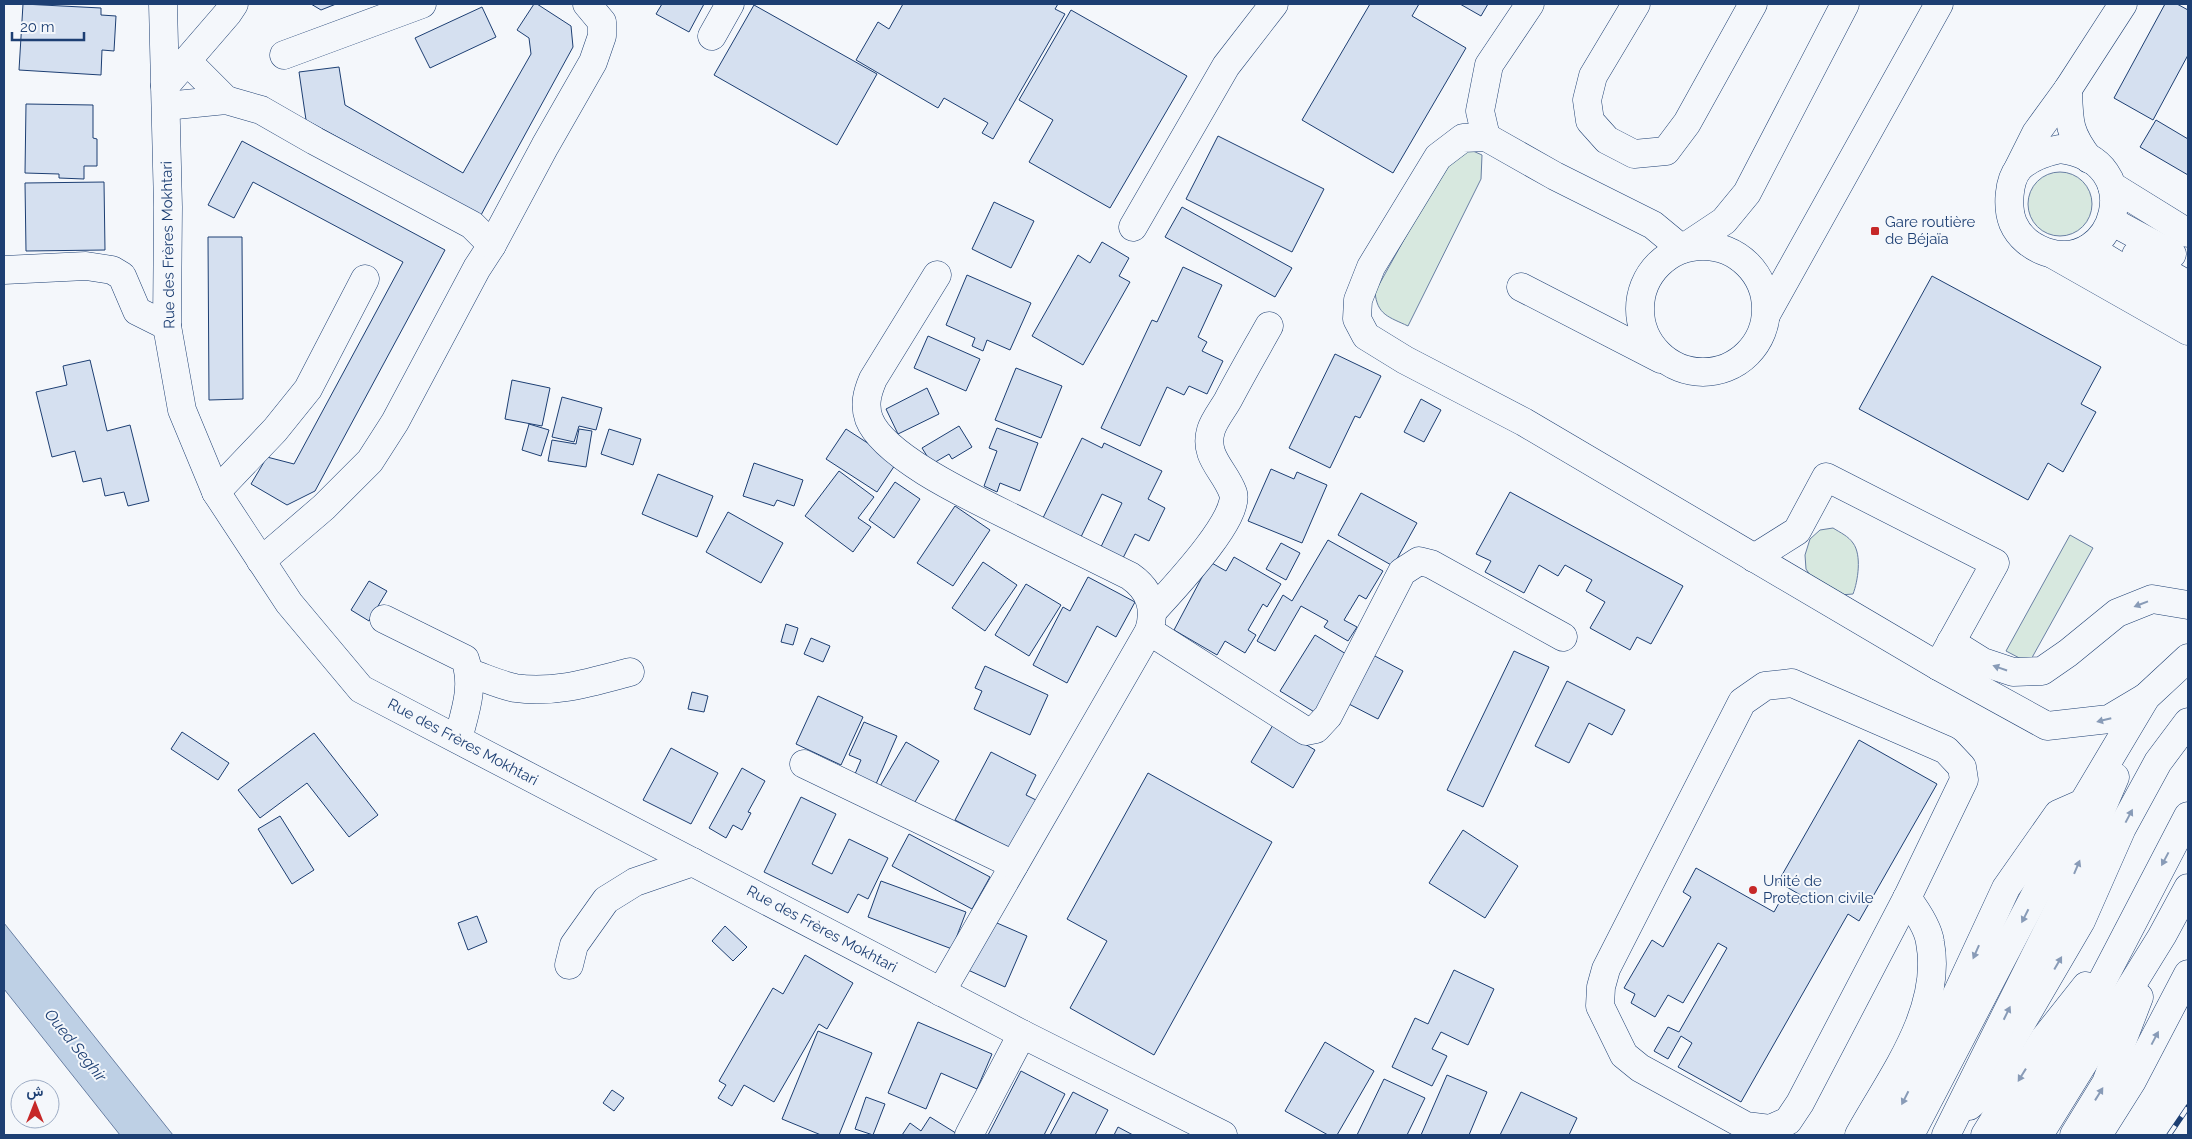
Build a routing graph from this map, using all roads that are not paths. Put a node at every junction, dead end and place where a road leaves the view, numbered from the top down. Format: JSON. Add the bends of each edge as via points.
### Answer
{"nodes":[{"id":1,"x":163,"y":4,"type":"edge"},
{"id":2,"x":234,"y":4,"type":"edge"},
{"id":3,"x":422,"y":4,"type":"edge"},
{"id":4,"x":587,"y":4,"type":"edge"},
{"id":5,"x":730,"y":4,"type":"edge"},
{"id":6,"x":1274,"y":4,"type":"edge"},
{"id":7,"x":1530,"y":4,"type":"edge"},
{"id":8,"x":1636,"y":4,"type":"edge"},
{"id":9,"x":1752,"y":4,"type":"edge"},
{"id":10,"x":1845,"y":4,"type":"edge"},
{"id":11,"x":1939,"y":4,"type":"edge"},
{"id":12,"x":2123,"y":4,"type":"edge"},
{"id":13,"x":712,"y":36,"type":"dead end"},
{"id":14,"x":284,"y":55,"type":"dead end"},
{"id":15,"x":187,"y":61,"type":"junction"},
{"id":16,"x":2068,"y":89,"type":"junction"},
{"id":17,"x":166,"y":96,"type":"junction"},
{"id":18,"x":226,"y":100,"type":"junction"},
{"id":19,"x":1486,"y":137,"type":"junction"},
{"id":20,"x":2089,"y":158,"type":"junction"},
{"id":21,"x":2018,"y":169,"type":"junction"},
{"id":22,"x":2112,"y":186,"type":"junction"},
{"id":23,"x":1133,"y":227,"type":"dead end"},
{"id":24,"x":2188,"y":233,"type":"edge"},
{"id":25,"x":2101,"y":235,"type":"junction"},
{"id":26,"x":492,"y":245,"type":"junction"},
{"id":27,"x":1682,"y":249,"type":"junction"},
{"id":28,"x":2054,"y":255,"type":"junction"},
{"id":29,"x":2188,"y":263,"type":"edge"},
{"id":30,"x":4,"y":267,"type":"edge"},
{"id":31,"x":938,"y":275,"type":"dead end"},
{"id":32,"x":365,"y":280,"type":"dead end"},
{"id":33,"x":2188,"y":285,"type":"edge"},
{"id":34,"x":1521,"y":287,"type":"dead end"},
{"id":35,"x":2188,"y":308,"type":"edge"},
{"id":36,"x":1767,"y":313,"type":"junction"},
{"id":37,"x":167,"y":326,"type":"junction"},
{"id":38,"x":1269,"y":326,"type":"dead end"},
{"id":39,"x":2188,"y":332,"type":"edge"},
{"id":40,"x":1667,"y":362,"type":"junction"},
{"id":41,"x":216,"y":492,"type":"junction"},
{"id":42,"x":1754,"y":558,"type":"junction"},
{"id":43,"x":261,"y":561,"type":"junction"},
{"id":44,"x":2188,"y":605,"type":"edge"},
{"id":45,"x":384,"y":619,"type":"dead end"},
{"id":46,"x":1151,"y":621,"type":"junction"},
{"id":47,"x":1563,"y":637,"type":"dead end"},
{"id":48,"x":1951,"y":642,"type":"junction"},
{"id":49,"x":2188,"y":658,"type":"edge"},
{"id":50,"x":1938,"y":666,"type":"junction"},
{"id":51,"x":630,"y":672,"type":"dead end"},
{"id":52,"x":470,"y":673,"type":"junction"},
{"id":53,"x":2182,"y":683,"type":"edge"},
{"id":54,"x":2146,"y":697,"type":"junction"},
{"id":55,"x":2188,"y":722,"type":"edge"},
{"id":56,"x":458,"y":739,"type":"junction"},
{"id":57,"x":804,"y":764,"type":"dead end"},
{"id":58,"x":2083,"y":803,"type":"junction"},
{"id":59,"x":2188,"y":816,"type":"edge"},
{"id":60,"x":693,"y":862,"type":"junction"},
{"id":61,"x":1014,"y":865,"type":"junction"},
{"id":62,"x":2188,"y":888,"type":"edge"},
{"id":63,"x":1902,"y":909,"type":"junction"},
{"id":64,"x":2162,"y":936,"type":"junction"},
{"id":65,"x":2124,"y":937,"type":"junction"},
{"id":66,"x":570,"y":965,"type":"dead end"},
{"id":67,"x":2188,"y":974,"type":"edge"},
{"id":68,"x":941,"y":992,"type":"junction"},
{"id":69,"x":1022,"y":1034,"type":"junction"},
{"id":70,"x":2082,"y":1045,"type":"junction"},
{"id":71,"x":1950,"y":1127,"type":"edge"},
{"id":72,"x":969,"y":1135,"type":"edge"},
{"id":73,"x":1223,"y":1135,"type":"edge"},
{"id":74,"x":1844,"y":1135,"type":"edge"},
{"id":75,"x":1859,"y":1135,"type":"edge"},
{"id":76,"x":1886,"y":1135,"type":"edge"},
{"id":77,"x":1910,"y":1135,"type":"edge"},
{"id":78,"x":1985,"y":1135,"type":"edge"},
{"id":79,"x":2014,"y":1135,"type":"edge"},
{"id":80,"x":2039,"y":1135,"type":"edge"},
{"id":81,"x":2074,"y":1135,"type":"edge"},
{"id":82,"x":2098,"y":1135,"type":"edge"}],
"edges":[{"from":1,"to":17,"type":"main road","name":"Rue des Frères Mokhtari"},
{"from":2,"to":15,"type":"main road"},
{"from":3,"to":14,"type":"main road"},
{"from":4,"to":26,"type":"main road","via":[[602,22],[602,36],[593,62]]},
{"from":5,"to":13,"type":"main road"},
{"from":6,"to":23,"type":"main road","via":[[1226,66]]},
{"from":7,"to":19,"type":"main road","via":[[1489,65],[1480,111]]},
{"from":8,"to":9,"type":"main road","via":[[1593,76],[1588,100],[1590,121],[1608,140],[1634,154],[1666,150],[1687,123]]},
{"from":10,"to":27,"type":"main road","via":[[1747,193],[1724,221]]},
{"from":11,"to":36,"type":"main road"},
{"from":12,"to":16,"type":"main road"},
{"from":15,"to":17,"type":"main road"},
{"from":15,"to":18,"type":"main road"},
{"from":16,"to":20,"type":"main road","via":[[2069,122]]},
{"from":16,"to":21,"type":"main road","via":[[2036,133]]},
{"from":17,"to":18,"type":"main road"},
{"from":17,"to":37,"type":"main road","name":"Rue des Frères Mokhtari"},
{"from":18,"to":26,"type":"main road","via":[[261,110],[459,217]]},
{"from":19,"to":27,"type":"main road","via":[[1653,225]]},
{"from":19,"to":42,"type":"main road","via":[[1463,138],[1438,156],[1416,192],[1371,267],[1358,300],[1357,320],[1366,336],[1524,422]]},
{"from":20,"to":21,"type":"main road","via":[[2076,151],[2060,149],[2044,152]]},
{"from":20,"to":22,"type":"main road","via":[[2104,170]]},
{"from":21,"to":28,"type":"main road","via":[[2009,206],[2014,223],[2023,238],[2037,249]]},
{"from":22,"to":24,"type":"main road"},
{"from":22,"to":25,"type":"main road","via":[[2115,204]]},
{"from":25,"to":28,"type":"main road","via":[[2072,254]]},
{"from":25,"to":29,"type":"main road"},
{"from":25,"to":33,"type":"main road"},
{"from":25,"to":35,"type":"main road"},
{"from":26,"to":43,"type":"main road","via":[[395,422],[370,461],[324,507]]},
{"from":27,"to":36,"type":"main road","via":[[1702,246],[1723,249],[1742,259],[1756,274],[1765,292]]},
{"from":27,"to":40,"type":"main road","via":[[1658,266],[1642,291],[1640,311],[1643,330],[1653,348]]},
{"from":28,"to":39,"type":"main road"},
{"from":30,"to":37,"type":"main road","via":[[86,266],[112,270],[122,276],[137,311]]},
{"from":31,"to":46,"type":"main road","via":[[873,379],[867,393],[870,421],[898,452],[943,483],[1130,576],[1146,590]]},
{"from":32,"to":41,"type":"main road","via":[[308,389],[275,430]]},
{"from":34,"to":40,"type":"main road"},
{"from":36,"to":40,"type":"main road","via":[[1763,332],[1754,348],[1740,362],[1704,373],[1684,370]]},
{"from":37,"to":41,"type":"main road","name":"Rue des Frères Mokhtari","via":[[182,410]]},
{"from":38,"to":46,"type":"main road","via":[[1211,430],[1209,450],[1234,495],[1231,508],[1203,556]]},
{"from":41,"to":43,"type":"main road","name":"Rue des Frères Mokhtari"},
{"from":42,"to":48,"type":"main road","via":[[1797,531],[1826,477],[1995,563]]},
{"from":42,"to":50,"type":"main road"},
{"from":43,"to":56,"type":"main road","name":"Rue des Frères Mokhtari","via":[[289,603],[361,689]]},
{"from":44,"to":48,"type":"main road","one_way":true,"via":[[2152,599],[2117,613],[2042,671],[2012,672],[1983,662]]},
{"from":45,"to":52,"type":"main road","via":[[465,659]]},
{"from":46,"to":47,"type":"main road","via":[[1306,731],[1316,730],[1328,716],[1402,572],[1419,561],[1432,564]]},
{"from":46,"to":61,"type":"main road"},
{"from":48,"to":50,"type":"main road"},
{"from":49,"to":54,"type":"main road"},
{"from":54,"to":50,"type":"main road","one_way":true,"via":[[2109,720],[2047,726]]},
{"from":51,"to":52,"type":"main road","via":[[548,690],[514,688]]},
{"from":52,"to":56,"type":"main road","via":[[469,696]]},
{"from":71,"to":53,"type":"main road","one_way":true,"via":[[2060,906],[2118,770],[2158,706]]},
{"from":54,"to":58,"type":"main road"},
{"from":71,"to":55,"type":"main road","one_way":true,"via":[[1977,1099],[2011,1043],[2081,921],[2122,828],[2158,762]]},
{"from":56,"to":60,"type":"main road","name":"Rue des Frères Mokhtari"},
{"from":57,"to":61,"type":"main road"},
{"from":58,"to":76,"type":"main road","one_way":true,"via":[[2058,814],[2006,888]]},
{"from":58,"to":77,"type":"main road","one_way":true},
{"from":59,"to":65,"type":"main road","one_way":true},
{"from":60,"to":66,"type":"main road","via":[[635,882],[606,900],[574,945]]},
{"from":60,"to":68,"type":"main road","name":"Rue des Frères Mokhtari"},
{"from":61,"to":68,"type":"main road"},
{"from":62,"to":64,"type":"main road"},
{"from":63,"to":63,"type":"main road","via":[[1964,780],[1962,767],[1946,750],[1792,683],[1765,686],[1742,702],[1606,969],[1600,1006],[1624,1055],[1640,1068],[1746,1126],[1770,1129],[1788,1122],[1800,1103]]},
{"from":63,"to":74,"type":"main road","via":[[1918,943],[1921,970],[1917,997],[1895,1050]]},
{"from":63,"to":75,"type":"main road","via":[[1916,909],[1930,940],[1933,970],[1928,1001],[1904,1056]]},
{"from":64,"to":70,"type":"main road"},
{"from":81,"to":64,"type":"main road","one_way":true,"via":[[2106,1083]]},
{"from":65,"to":70,"type":"main road"},
{"from":65,"to":78,"type":"main road","one_way":true,"via":[[2044,1039]]},
{"from":82,"to":67,"type":"main road","one_way":true,"via":[[2132,1081]]},
{"from":68,"to":69,"type":"main road","name":"Rue des Frères Mokhtari"},
{"from":69,"to":72,"type":"main road"},
{"from":69,"to":73,"type":"main road","name":"Rue des Frères Mokhtari"},
{"from":70,"to":79,"type":"main road"},
{"from":70,"to":80,"type":"main road"}]}
